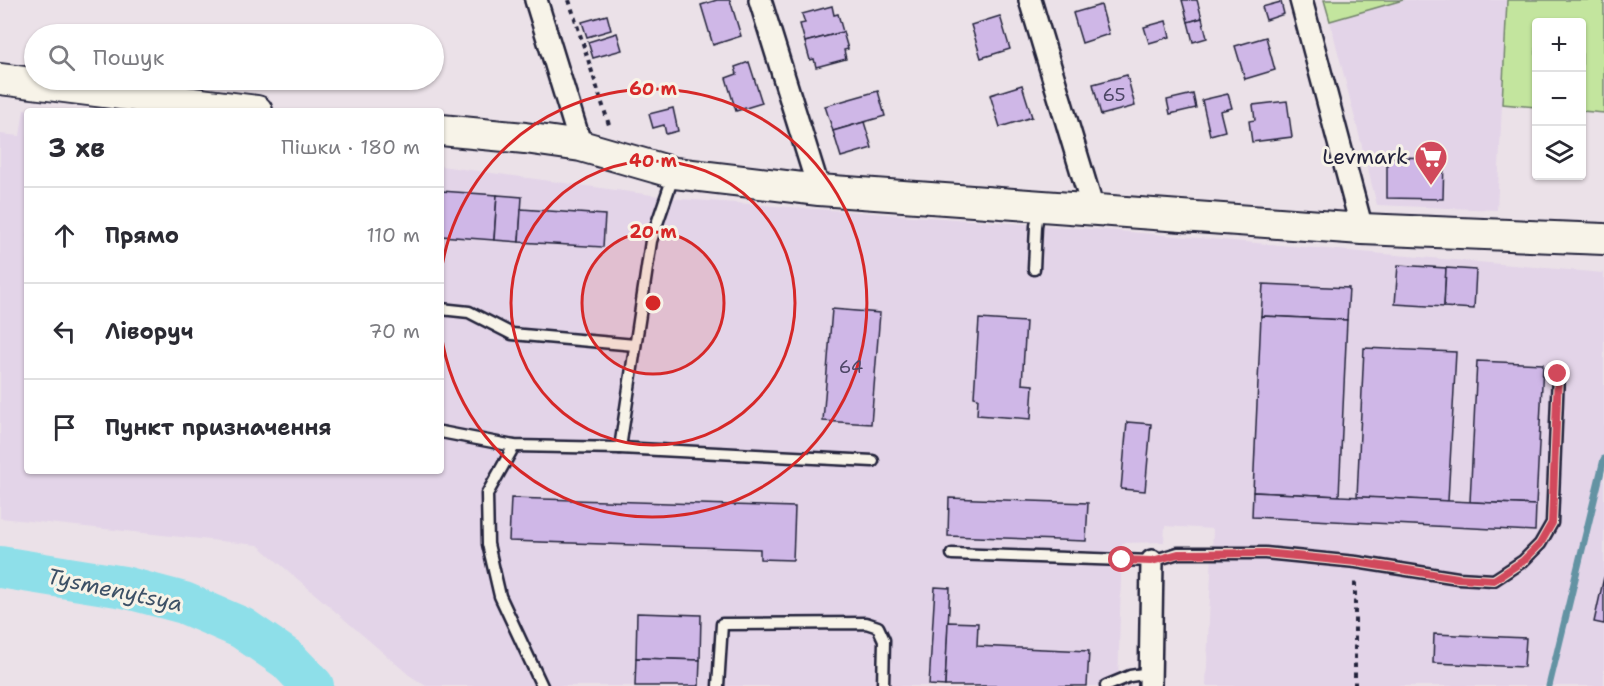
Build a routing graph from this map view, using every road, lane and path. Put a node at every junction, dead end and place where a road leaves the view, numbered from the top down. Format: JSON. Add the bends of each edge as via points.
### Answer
{"nodes":[{"id":1,"x":536,"y":0,"type":"edge"},
{"id":2,"x":569,"y":0,"type":"edge"},
{"id":3,"x":760,"y":0,"type":"edge"},
{"id":4,"x":1030,"y":0,"type":"edge"},
{"id":5,"x":1301,"y":0,"type":"edge"},
{"id":6,"x":0,"y":79,"type":"edge"},
{"id":7,"x":24,"y":82,"type":"edge"},
{"id":8,"x":88,"y":90,"type":"edge"},
{"id":9,"x":233,"y":108,"type":"edge"},
{"id":10,"x":444,"y":130,"type":"edge"},
{"id":11,"x":581,"y":146,"type":"junction"},
{"id":12,"x":619,"y":157,"type":"junction"},
{"id":13,"x":675,"y":173,"type":"junction"},
{"id":14,"x":819,"y":190,"type":"junction"},
{"id":15,"x":1039,"y":205,"type":"junction"},
{"id":16,"x":1093,"y":209,"type":"junction"},
{"id":17,"x":1362,"y":230,"type":"junction"},
{"id":18,"x":1604,"y":239,"type":"edge"},
{"id":19,"x":1034,"y":269,"type":"dead end"},
{"id":20,"x":444,"y":309,"type":"edge"},
{"id":21,"x":635,"y":345,"type":"junction"},
{"id":22,"x":1558,"y":374,"type":"dead end"},
{"id":23,"x":444,"y":433,"type":"edge"},
{"id":24,"x":514,"y":446,"type":"junction"},
{"id":25,"x":620,"y":448,"type":"junction"},
{"id":26,"x":873,"y":461,"type":"dead end"},
{"id":27,"x":952,"y":554,"type":"dead end"},
{"id":28,"x":1152,"y":561,"type":"junction"},
{"id":29,"x":1356,"y":562,"type":"junction"},
{"id":30,"x":1150,"y":680,"type":"edge"},
{"id":31,"x":542,"y":686,"type":"edge"},
{"id":32,"x":718,"y":686,"type":"edge"},
{"id":33,"x":884,"y":686,"type":"edge"},
{"id":34,"x":1106,"y":686,"type":"edge"},
{"id":35,"x":1355,"y":686,"type":"edge"}],
"edges":[{"from":1,"to":11,"type":"street"},
{"from":2,"to":12,"type":"path"},
{"from":3,"to":14,"type":"street"},
{"from":4,"to":16,"type":"street"},
{"from":5,"to":17,"type":"street"},
{"from":6,"to":7,"type":"street"},
{"from":8,"to":9,"type":"street"},
{"from":10,"to":11,"type":"street"},
{"from":11,"to":12,"type":"street"},
{"from":12,"to":13,"type":"street"},
{"from":13,"to":14,"type":"street"},
{"from":13,"to":21,"type":"lane","via":[[651,240]]},
{"from":14,"to":15,"type":"street"},
{"from":15,"to":16,"type":"street"},
{"from":15,"to":19,"type":"lane"},
{"from":16,"to":17,"type":"street"},
{"from":17,"to":18,"type":"street"},
{"from":20,"to":21,"type":"lane","via":[[469,312],[512,334]]},
{"from":21,"to":25,"type":"lane"},
{"from":22,"to":29,"type":"lane","via":[[1552,523],[1540,544],[1523,561],[1494,580]]},
{"from":23,"to":24,"type":"lane"},
{"from":24,"to":25,"type":"lane"},
{"from":24,"to":31,"type":"lane","via":[[487,494],[488,544],[500,596]]},
{"from":25,"to":26,"type":"lane"},
{"from":27,"to":28,"type":"lane"},
{"from":28,"to":29,"type":"lane","via":[[1178,554],[1265,553]]},
{"from":28,"to":30,"type":"street"},
{"from":29,"to":35,"type":"path"},
{"from":30,"to":34,"type":"lane","via":[[1130,676]]},
{"from":32,"to":33,"type":"lane","via":[[722,624],[866,623],[878,627],[884,640]]}]}
